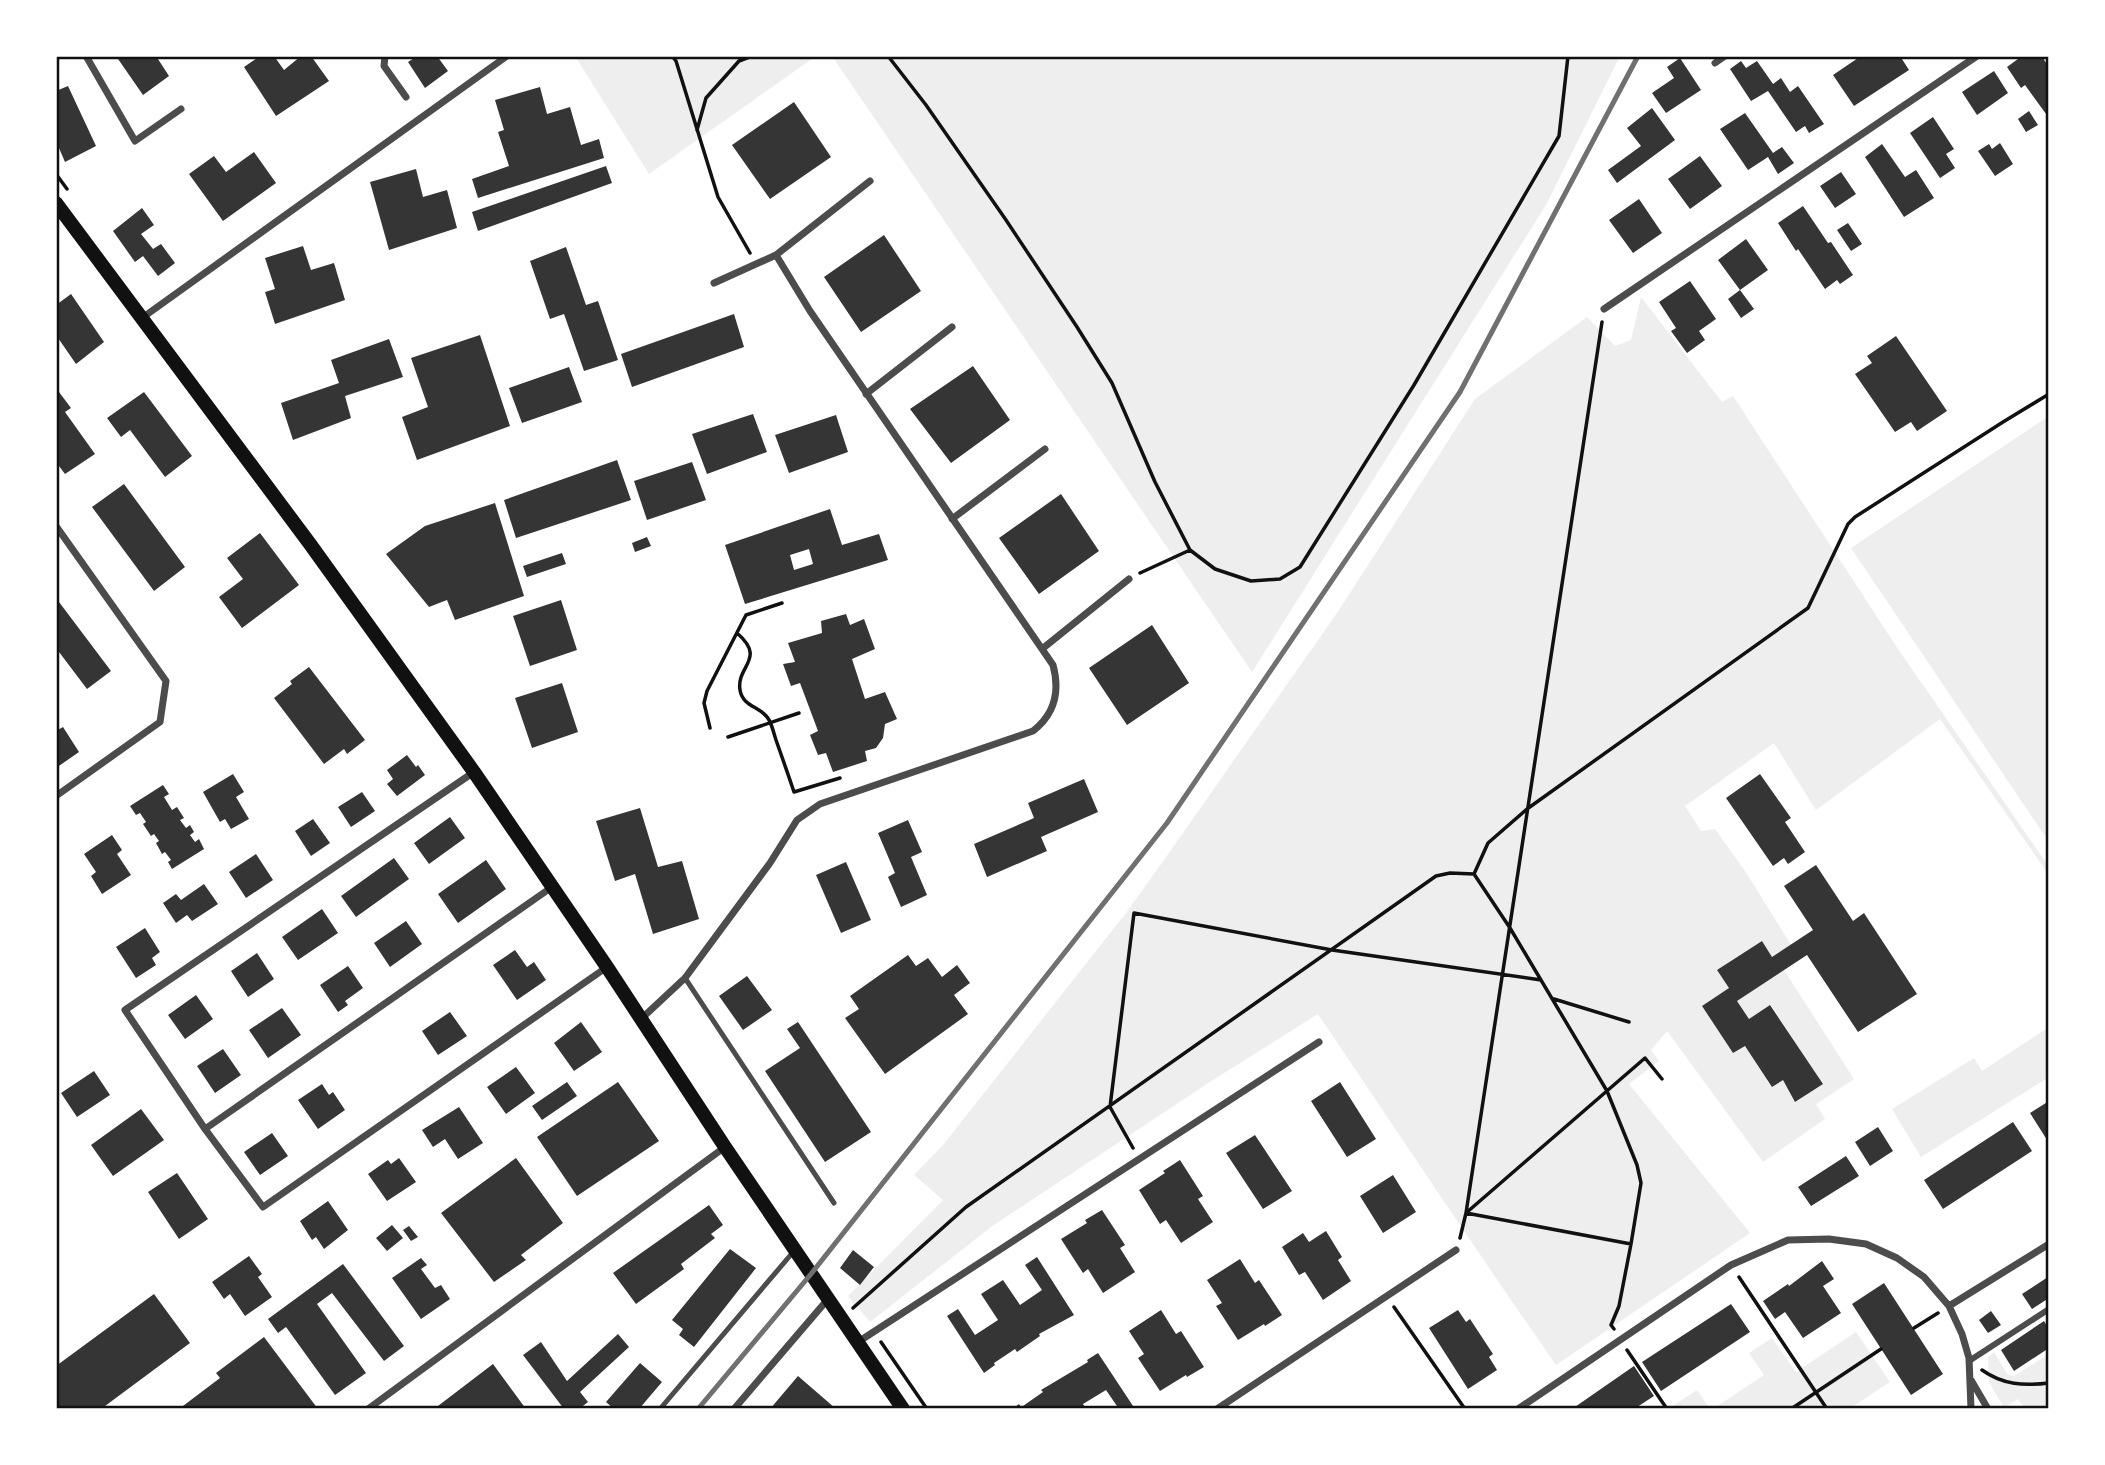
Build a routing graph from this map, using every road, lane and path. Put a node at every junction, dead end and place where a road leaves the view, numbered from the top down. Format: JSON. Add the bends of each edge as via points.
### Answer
{"nodes":[{"id":1,"x":86,"y":56,"type":"edge"},
{"id":2,"x":385,"y":56,"type":"edge"},
{"id":3,"x":507,"y":56,"type":"edge"},
{"id":4,"x":672,"y":56,"type":"edge"},
{"id":5,"x":752,"y":56,"type":"edge"},
{"id":6,"x":888,"y":56,"type":"edge"},
{"id":7,"x":1568,"y":56,"type":"edge"},
{"id":8,"x":1725,"y":56,"type":"edge"},
{"id":9,"x":1977,"y":56,"type":"edge"},
{"id":10,"x":1715,"y":63,"type":"dead end"},
{"id":11,"x":406,"y":97,"type":"dead end"},
{"id":12,"x":181,"y":109,"type":"dead end"},
{"id":13,"x":697,"y":132,"type":"junction"},
{"id":14,"x":870,"y":181,"type":"dead end"},
{"id":15,"x":56,"y":203,"type":"edge"},
{"id":16,"x":776,"y":255,"type":"junction"},
{"id":17,"x":754,"y":265,"type":"junction"},
{"id":18,"x":714,"y":283,"type":"dead end"},
{"id":19,"x":1604,"y":309,"type":"joint"},
{"id":20,"x":141,"y":318,"type":"junction"},
{"id":21,"x":953,"y":327,"type":"dead end"},
{"id":22,"x":866,"y":394,"type":"junction"},
{"id":23,"x":2049,"y":394,"type":"edge"},
{"id":24,"x":1045,"y":449,"type":"dead end"},
{"id":25,"x":952,"y":519,"type":"junction"},
{"id":26,"x":56,"y":526,"type":"edge"},
{"id":27,"x":1190,"y":550,"type":"junction"},
{"id":28,"x":1129,"y":579,"type":"joint"},
{"id":29,"x":782,"y":603,"type":"dead end"},
{"id":30,"x":737,"y":633,"type":"junction"},
{"id":31,"x":1042,"y":649,"type":"junction"},
{"id":32,"x":800,"y":713,"type":"dead end"},
{"id":33,"x":770,"y":723,"type":"junction"},
{"id":34,"x":710,"y":728,"type":"dead end"},
{"id":35,"x":728,"y":737,"type":"dead end"},
{"id":36,"x":474,"y":772,"type":"junction"},
{"id":37,"x":840,"y":778,"type":"dead end"},
{"id":38,"x":56,"y":796,"type":"edge"},
{"id":39,"x":1527,"y":810,"type":"junction"},
{"id":40,"x":1474,"y":874,"type":"junction"},
{"id":41,"x":552,"y":887,"type":"junction"},
{"id":42,"x":1510,"y":928,"type":"junction"},
{"id":43,"x":1332,"y":950,"type":"junction"},
{"id":44,"x":607,"y":967,"type":"junction"},
{"id":45,"x":1503,"y":976,"type":"junction"},
{"id":46,"x":685,"y":978,"type":"junction"},
{"id":47,"x":1541,"y":980,"type":"junction"},
{"id":48,"x":1552,"y":999,"type":"junction"},
{"id":49,"x":641,"y":1019,"type":"junction"},
{"id":50,"x":1629,"y":1022,"type":"dead end"},
{"id":51,"x":1319,"y":1042,"type":"dead end"},
{"id":52,"x":1662,"y":1079,"type":"dead end"},
{"id":53,"x":1608,"y":1091,"type":"junction"},
{"id":54,"x":1110,"y":1107,"type":"junction"},
{"id":55,"x":205,"y":1129,"type":"junction"},
{"id":56,"x":725,"y":1147,"type":"junction"},
{"id":57,"x":1140,"y":1159,"type":"junction"},
{"id":58,"x":834,"y":1203,"type":"dead end"},
{"id":59,"x":1466,"y":1213,"type":"junction"},
{"id":60,"x":1632,"y":1244,"type":"junction"},
{"id":61,"x":2049,"y":1244,"type":"edge"},
{"id":62,"x":795,"y":1250,"type":"junction"},
{"id":63,"x":1456,"y":1250,"type":"joint"},
{"id":64,"x":1731,"y":1265,"type":"junction"},
{"id":65,"x":1387,"y":1298,"type":"junction"},
{"id":66,"x":828,"y":1299,"type":"junction"},
{"id":67,"x":1949,"y":1306,"type":"junction"},
{"id":68,"x":853,"y":1307,"type":"dead end"},
{"id":69,"x":2049,"y":1309,"type":"edge"},
{"id":70,"x":1914,"y":1328,"type":"dead end"},
{"id":71,"x":1621,"y":1340,"type":"junction"},
{"id":72,"x":858,"y":1342,"type":"junction"},
{"id":73,"x":1881,"y":1349,"type":"dead end"},
{"id":74,"x":1969,"y":1361,"type":"junction"},
{"id":75,"x":1970,"y":1378,"type":"junction"},
{"id":76,"x":2049,"y":1383,"type":"edge"},
{"id":77,"x":1816,"y":1393,"type":"junction"},
{"id":78,"x":368,"y":1409,"type":"edge"},
{"id":79,"x":660,"y":1409,"type":"edge"},
{"id":80,"x":734,"y":1409,"type":"edge"},
{"id":81,"x":903,"y":1409,"type":"edge"},
{"id":82,"x":1217,"y":1409,"type":"edge"},
{"id":83,"x":1465,"y":1409,"type":"edge"},
{"id":84,"x":1518,"y":1409,"type":"edge"},
{"id":85,"x":1667,"y":1409,"type":"edge"},
{"id":86,"x":1791,"y":1409,"type":"edge"},
{"id":87,"x":1827,"y":1409,"type":"edge"},
{"id":88,"x":1971,"y":1409,"type":"edge"},
{"id":89,"x":1988,"y":1409,"type":"edge"}],
"edges":[{"from":1,"to":12,"type":"street","via":[[135,141]]},
{"from":2,"to":11,"type":"street","via":[[384,66]]},
{"from":3,"to":20,"type":"street"},
{"from":4,"to":13,"type":"path"},
{"from":5,"to":13,"type":"path","via":[[739,61],[706,98]]},
{"from":6,"to":27,"type":"path","via":[[1006,220],[1112,383]]},
{"from":7,"to":27,"type":"path","via":[[1559,136],[1300,567],[1280,579],[1251,582],[1215,569]]},
{"from":8,"to":10,"type":"street"},
{"from":9,"to":19,"type":"street"},
{"from":13,"to":17,"type":"path","via":[[718,197]]},
{"from":14,"to":16,"type":"street"},
{"from":15,"to":20,"type":"main road"},
{"from":16,"to":17,"type":"street"},
{"from":16,"to":22,"type":"street"},
{"from":17,"to":18,"type":"street"},
{"from":19,"to":39,"type":"path"},
{"from":20,"to":36,"type":"main road"},
{"from":21,"to":22,"type":"street"},
{"from":22,"to":25,"type":"street"},
{"from":23,"to":39,"type":"path","via":[[1865,509],[1848,524],[1808,608]]},
{"from":24,"to":25,"type":"street"},
{"from":25,"to":31,"type":"street"},
{"from":26,"to":38,"type":"street","via":[[166,681],[160,722]]},
{"from":27,"to":28,"type":"path"},
{"from":28,"to":31,"type":"street"},
{"from":29,"to":30,"type":"path","via":[[746,615]]},
{"from":30,"to":33,"type":"path","via":[[750,651],[740,692]]},
{"from":30,"to":34,"type":"path","via":[[707,691],[704,703]]},
{"from":31,"to":46,"type":"street","via":[[1053,665],[1057,688],[1044,723],[1033,731],[820,804],[797,820]]},
{"from":32,"to":33,"type":"path"},
{"from":33,"to":35,"type":"path"},
{"from":33,"to":37,"type":"path","via":[[794,792]]},
{"from":36,"to":41,"type":"main road"},
{"from":36,"to":55,"type":"street","via":[[125,1010]]},
{"from":39,"to":40,"type":"path","via":[[1488,843]]},
{"from":39,"to":42,"type":"path"},
{"from":40,"to":42,"type":"path"},
{"from":40,"to":43,"type":"path","via":[[1436,877]]},
{"from":41,"to":44,"type":"main road"},
{"from":41,"to":55,"type":"street"},
{"from":42,"to":45,"type":"path"},
{"from":42,"to":47,"type":"path"},
{"from":43,"to":45,"type":"path"},
{"from":43,"to":54,"type":"path"},
{"from":43,"to":54,"type":"path","via":[[1134,913]]},
{"from":44,"to":49,"type":"main road"},
{"from":44,"to":55,"type":"street","via":[[263,1207]]},
{"from":45,"to":47,"type":"path"},
{"from":45,"to":59,"type":"path"},
{"from":46,"to":49,"type":"street"},
{"from":46,"to":58,"type":"lane"},
{"from":47,"to":48,"type":"path"},
{"from":48,"to":50,"type":"path"},
{"from":48,"to":53,"type":"path"},
{"from":49,"to":56,"type":"main road"},
{"from":51,"to":57,"type":"street"},
{"from":52,"to":53,"type":"path","via":[[1645,1058]]},
{"from":53,"to":59,"type":"path"},
{"from":53,"to":60,"type":"path","via":[[1641,1183]]},
{"from":54,"to":57,"type":"path"},
{"from":54,"to":68,"type":"path","via":[[966,1207]]},
{"from":56,"to":62,"type":"main road"},
{"from":56,"to":78,"type":"street"},
{"from":57,"to":72,"type":"street"},
{"from":59,"to":60,"type":"path"},
{"from":59,"to":63,"type":"path"},
{"from":60,"to":71,"type":"path","via":[[1611,1325]]},
{"from":61,"to":67,"type":"street"},
{"from":62,"to":66,"type":"main road"},
{"from":62,"to":79,"type":"lane"},
{"from":63,"to":65,"type":"street"},
{"from":64,"to":67,"type":"street","via":[[1788,1240],[1866,1244],[1924,1277]]},
{"from":64,"to":71,"type":"street"},
{"from":64,"to":77,"type":"path"},
{"from":65,"to":82,"type":"street"},
{"from":65,"to":83,"type":"path"},
{"from":66,"to":72,"type":"main road"},
{"from":66,"to":80,"type":"street"},
{"from":67,"to":70,"type":"path"},
{"from":67,"to":74,"type":"street"},
{"from":69,"to":74,"type":"street"},
{"from":71,"to":84,"type":"street"},
{"from":71,"to":85,"type":"path"},
{"from":72,"to":81,"type":"main road"},
{"from":73,"to":77,"type":"path"},
{"from":74,"to":75,"type":"street"},
{"from":74,"to":76,"type":"path","via":[[2005,1383]]},
{"from":75,"to":88,"type":"street"},
{"from":75,"to":89,"type":"street"},
{"from":77,"to":86,"type":"path"},
{"from":77,"to":87,"type":"path"}]}
